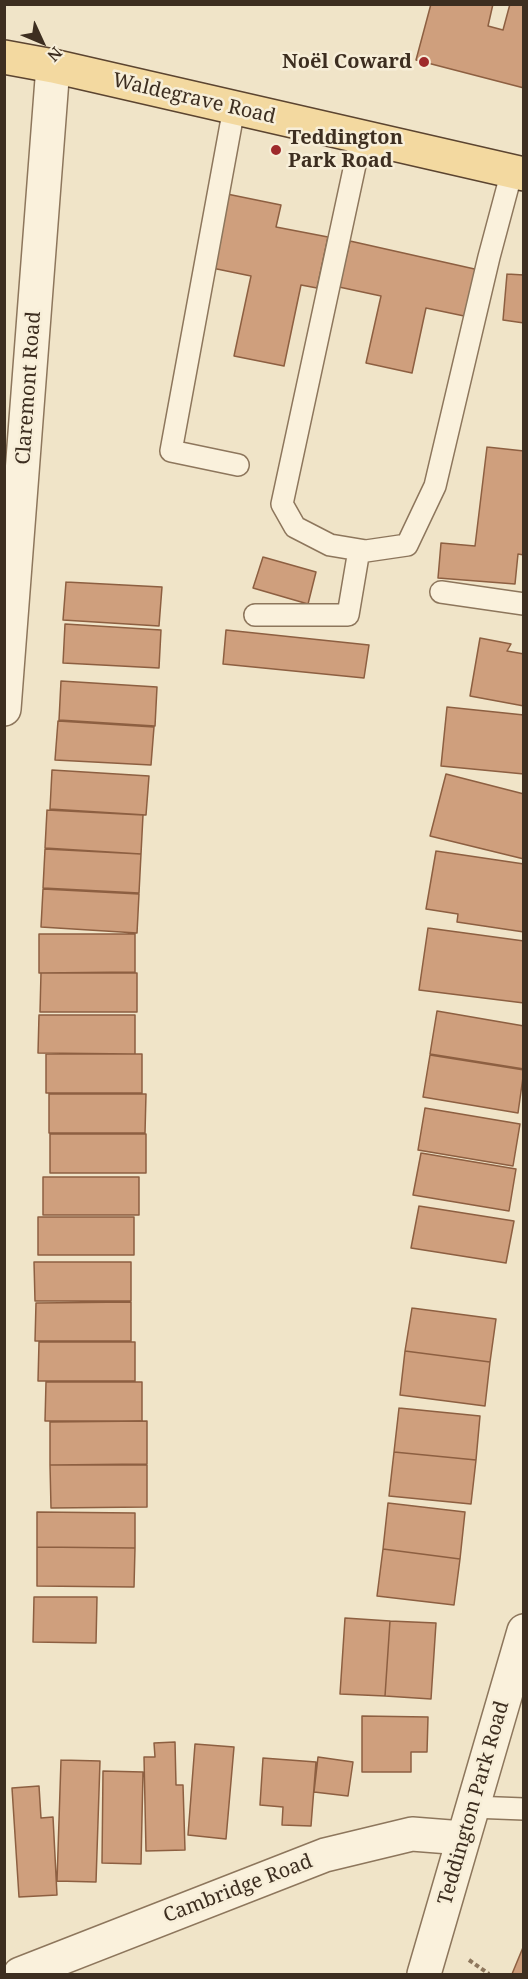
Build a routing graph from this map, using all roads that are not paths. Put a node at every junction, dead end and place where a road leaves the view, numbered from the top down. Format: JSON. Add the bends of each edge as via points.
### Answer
{"nodes":[{"id":1,"x":4,"y":57,"type":"edge"},
{"id":2,"x":53,"y":66,"type":"junction"},
{"id":3,"x":234,"y":108,"type":"junction"},
{"id":4,"x":361,"y":137,"type":"junction"},
{"id":5,"x":518,"y":173,"type":"edge"},
{"id":6,"x":238,"y":465,"type":"dead end"},
{"id":7,"x":359,"y":550,"type":"junction"},
{"id":8,"x":441,"y":592,"type":"dead end"},
{"id":9,"x":524,"y":604,"type":"edge"},
{"id":10,"x":255,"y":615,"type":"dead end"},
{"id":11,"x":4,"y":709,"type":"edge"},
{"id":12,"x":524,"y":1631,"type":"edge"},
{"id":13,"x":472,"y":1807,"type":"junction"},
{"id":14,"x":524,"y":1809,"type":"edge"},
{"id":15,"x":463,"y":1838,"type":"junction"},
{"id":16,"x":20,"y":1974,"type":"edge"},
{"id":17,"x":424,"y":1974,"type":"edge"}],
"edges":[{"from":1,"to":2,"type":"main road","name":"Waldegrave Road"},
{"from":2,"to":3,"type":"main road","name":"Waldegrave Road"},
{"from":2,"to":11,"type":"street","name":"Claremont Road"},
{"from":3,"to":4,"type":"main road","name":"Waldegrave Road"},
{"from":3,"to":6,"type":"lane","via":[[171,451]]},
{"from":4,"to":5,"type":"main road","name":"Waldegrave Road"},
{"from":4,"to":7,"type":"lane","via":[[282,504],[295,527],[330,545]]},
{"from":5,"to":7,"type":"lane","via":[[489,257],[435,486],[407,545]]},
{"from":7,"to":10,"type":"lane","via":[[348,615]]},
{"from":8,"to":9,"type":"lane"},
{"from":12,"to":13,"type":"street","name":"Teddington Park Road"},
{"from":13,"to":14,"type":"lane"},
{"from":13,"to":15,"type":"street","name":"Teddington Park Road"},
{"from":15,"to":16,"type":"street","name":"Cambridge Road","via":[[412,1834],[325,1855]]},
{"from":15,"to":17,"type":"street","name":"Teddington Park Road"}]}
